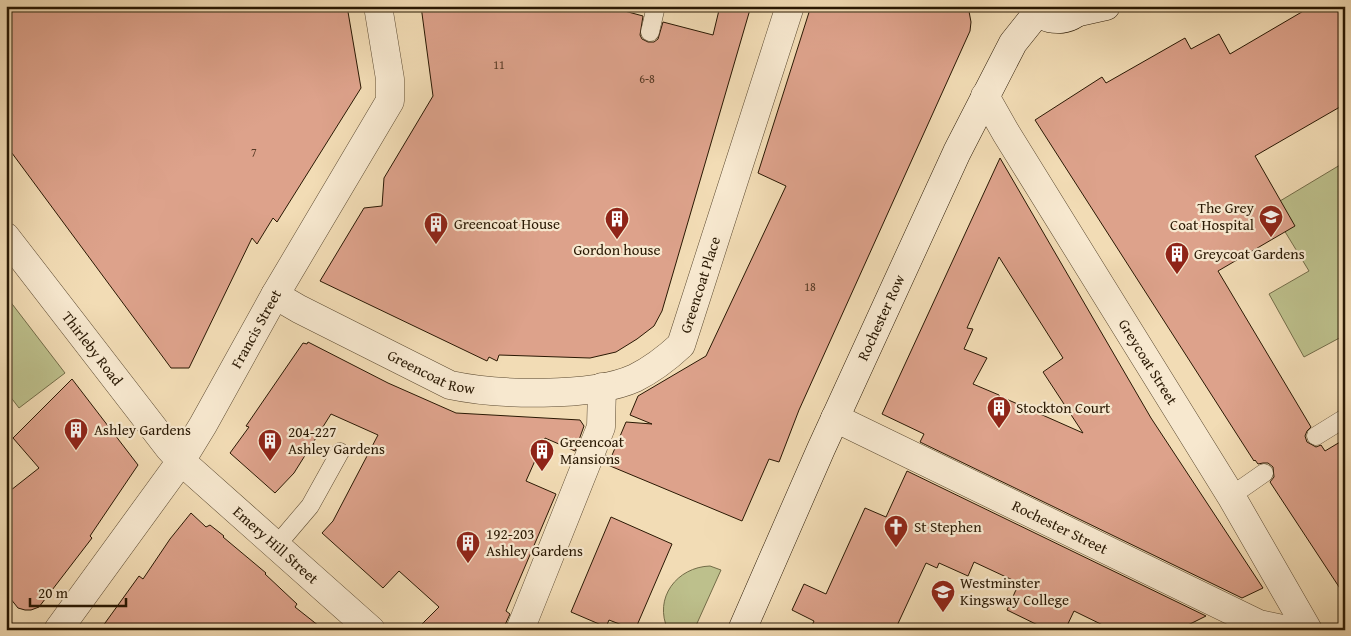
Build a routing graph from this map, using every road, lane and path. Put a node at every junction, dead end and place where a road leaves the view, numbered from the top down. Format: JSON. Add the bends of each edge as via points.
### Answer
{"nodes":[{"id":1,"x":378,"y":6,"type":"edge"},
{"id":2,"x":656,"y":6,"type":"edge"},
{"id":3,"x":790,"y":6,"type":"edge"},
{"id":4,"x":1106,"y":6,"type":"edge"},
{"id":5,"x":1034,"y":9,"type":"edge"},
{"id":6,"x":1081,"y":9,"type":"edge"},
{"id":7,"x":650,"y":32,"type":"dead end"},
{"id":8,"x":985,"y":96,"type":"junction"},
{"id":9,"x":6,"y":237,"type":"edge"},
{"id":10,"x":275,"y":295,"type":"junction"},
{"id":11,"x":602,"y":387,"type":"junction"},
{"id":12,"x":835,"y":418,"type":"junction"},
{"id":13,"x":1345,"y":418,"type":"edge"},
{"id":14,"x":1316,"y":436,"type":"dead end"},
{"id":15,"x":340,"y":452,"type":"dead end"},
{"id":16,"x":181,"y":460,"type":"junction"},
{"id":17,"x":1264,"y":473,"type":"dead end"},
{"id":18,"x":1231,"y":496,"type":"junction"},
{"id":19,"x":276,"y":546,"type":"junction"},
{"id":20,"x":58,"y":630,"type":"edge"},
{"id":21,"x":371,"y":630,"type":"edge"},
{"id":22,"x":520,"y":630,"type":"edge"},
{"id":23,"x":742,"y":630,"type":"edge"},
{"id":24,"x":1287,"y":630,"type":"edge"},
{"id":25,"x":1308,"y":630,"type":"edge"}],
"edges":[{"from":1,"to":10,"type":"street","name":"Francis Street","via":[[390,80],[390,102]]},
{"from":2,"to":7,"type":"lane"},
{"from":3,"to":11,"type":"street","name":"Greencoat Place","via":[[681,345],[661,364],[634,378]]},
{"from":4,"to":6,"type":"street"},
{"from":5,"to":6,"type":"street","via":[[1045,17],[1062,20]]},
{"from":5,"to":8,"type":"street","name":"Rochester Row"},
{"from":8,"to":12,"type":"street","name":"Rochester Row"},
{"from":8,"to":18,"type":"street","name":"Greycoat Street"},
{"from":9,"to":16,"type":"street","name":"Thirleby Road"},
{"from":10,"to":11,"type":"street","name":"Greencoat Row","via":[[450,385],[472,390],[563,393]]},
{"from":10,"to":16,"type":"street","name":"Francis Street"},
{"from":11,"to":22,"type":"street","via":[[601,428]]},
{"from":12,"to":23,"type":"street","name":"Rochester Row"},
{"from":12,"to":24,"type":"street","name":"Rochester Street","via":[[1259,624]]},
{"from":13,"to":14,"type":"lane"},
{"from":15,"to":19,"type":"lane","via":[[310,506]]},
{"from":16,"to":19,"type":"street","name":"Emery Hill Street"},
{"from":16,"to":20,"type":"street","name":"Francis Street"},
{"from":17,"to":18,"type":"lane"},
{"from":18,"to":25,"type":"street","name":"Greycoat Street"},
{"from":19,"to":21,"type":"street","name":"Emery Hill Street"}]}
